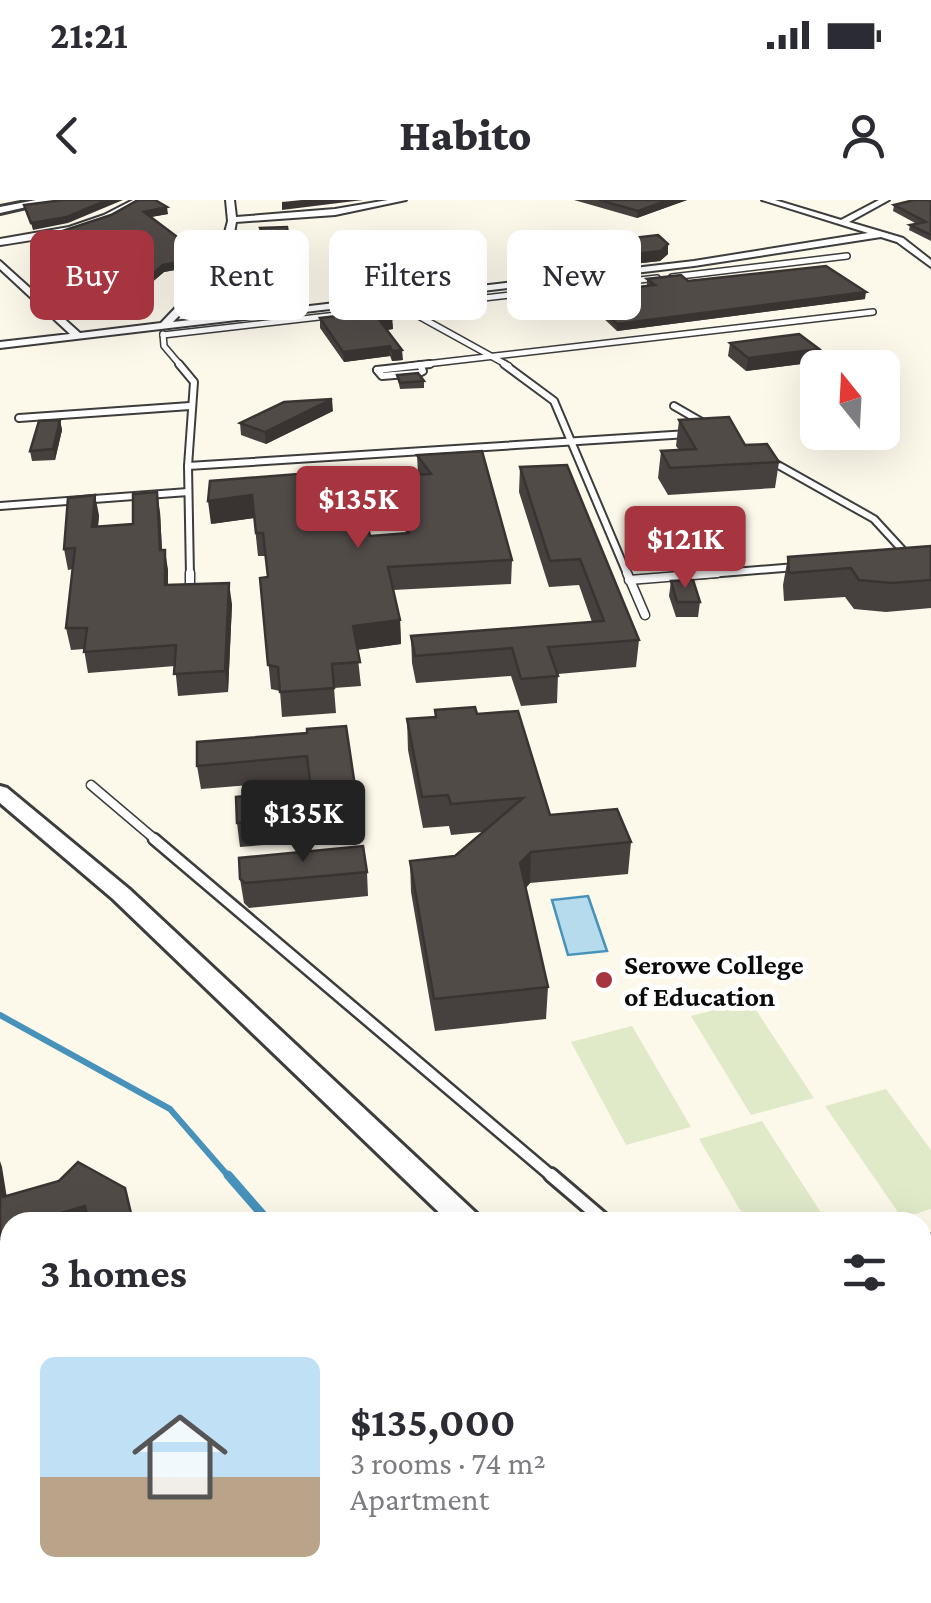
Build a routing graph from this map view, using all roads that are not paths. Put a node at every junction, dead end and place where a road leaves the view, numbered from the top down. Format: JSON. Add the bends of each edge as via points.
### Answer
{"nodes":[{"id":1,"x":52,"y":200,"type":"edge"},
{"id":2,"x":139,"y":200,"type":"edge"},
{"id":3,"x":230,"y":200,"type":"edge"},
{"id":4,"x":402,"y":200,"type":"edge"},
{"id":5,"x":766,"y":200,"type":"edge"},
{"id":6,"x":885,"y":200,"type":"edge"},
{"id":7,"x":0,"y":210,"type":"edge"},
{"id":8,"x":234,"y":220,"type":"junction"},
{"id":9,"x":843,"y":222,"type":"junction"},
{"id":10,"x":885,"y":234,"type":"junction"},
{"id":11,"x":0,"y":242,"type":"edge"},
{"id":12,"x":848,"y":256,"type":"dead end"},
{"id":13,"x":0,"y":264,"type":"edge"},
{"id":14,"x":931,"y":264,"type":"edge"},
{"id":15,"x":487,"y":298,"type":"edge"},
{"id":16,"x":873,"y":312,"type":"dead end"},
{"id":17,"x":329,"y":315,"type":"edge"},
{"id":18,"x":425,"y":320,"type":"edge"},
{"id":19,"x":164,"y":331,"type":"junction"},
{"id":20,"x":78,"y":336,"type":"junction"},
{"id":21,"x":0,"y":346,"type":"edge"},
{"id":22,"x":490,"y":358,"type":"junction"},
{"id":23,"x":420,"y":365,"type":"junction"},
{"id":24,"x":190,"y":406,"type":"junction"},
{"id":25,"x":674,"y":406,"type":"dead end"},
{"id":26,"x":18,"y":418,"type":"dead end"},
{"id":27,"x":573,"y":442,"type":"junction"},
{"id":28,"x":766,"y":458,"type":"edge"},
{"id":29,"x":188,"y":466,"type":"junction"},
{"id":30,"x":188,"y":492,"type":"junction"},
{"id":31,"x":0,"y":506,"type":"edge"},
{"id":32,"x":910,"y":558,"type":"junction"},
{"id":33,"x":920,"y":558,"type":"edge"},
{"id":34,"x":891,"y":560,"type":"edge"},
{"id":35,"x":798,"y":567,"type":"edge"},
{"id":36,"x":629,"y":580,"type":"junction"},
{"id":37,"x":190,"y":588,"type":"edge"},
{"id":38,"x":644,"y":615,"type":"dead end"},
{"id":39,"x":90,"y":785,"type":"dead end"},
{"id":40,"x":0,"y":792,"type":"edge"},
{"id":41,"x":456,"y":1212,"type":"edge"},
{"id":42,"x":594,"y":1212,"type":"edge"}],
"edges":[{"from":1,"to":7,"type":"street"},
{"from":2,"to":11,"type":"street","via":[[71,228]]},
{"from":3,"to":8,"type":"street"},
{"from":4,"to":8,"type":"street"},
{"from":5,"to":9,"type":"street"},
{"from":6,"to":9,"type":"street"},
{"from":8,"to":19,"type":"street","via":[[224,258]]},
{"from":9,"to":10,"type":"street"},
{"from":10,"to":14,"type":"street"},
{"from":10,"to":19,"type":"street","via":[[669,266],[324,304]]},
{"from":12,"to":15,"type":"lane"},
{"from":13,"to":20,"type":"street"},
{"from":16,"to":22,"type":"lane"},
{"from":17,"to":19,"type":"lane"},
{"from":18,"to":22,"type":"lane"},
{"from":19,"to":20,"type":"street"},
{"from":19,"to":24,"type":"lane","via":[[164,346],[192,378]]},
{"from":20,"to":21,"type":"street"},
{"from":22,"to":23,"type":"lane"},
{"from":22,"to":27,"type":"lane","via":[[554,401]]},
{"from":23,"to":23,"type":"lane","via":[[419,373],[377,372]]},
{"from":24,"to":26,"type":"lane"},
{"from":24,"to":29,"type":"lane"},
{"from":25,"to":27,"type":"lane","via":[[718,431]]},
{"from":27,"to":29,"type":"lane"},
{"from":27,"to":36,"type":"lane"},
{"from":28,"to":32,"type":"lane","via":[[874,518]]},
{"from":29,"to":30,"type":"lane"},
{"from":30,"to":31,"type":"lane"},
{"from":30,"to":37,"type":"lane"},
{"from":32,"to":33,"type":"lane"},
{"from":32,"to":34,"type":"lane"},
{"from":35,"to":36,"type":"lane"},
{"from":36,"to":38,"type":"lane"},
{"from":39,"to":42,"type":"lane"},
{"from":40,"to":41,"type":"street","via":[[121,894]]}]}
